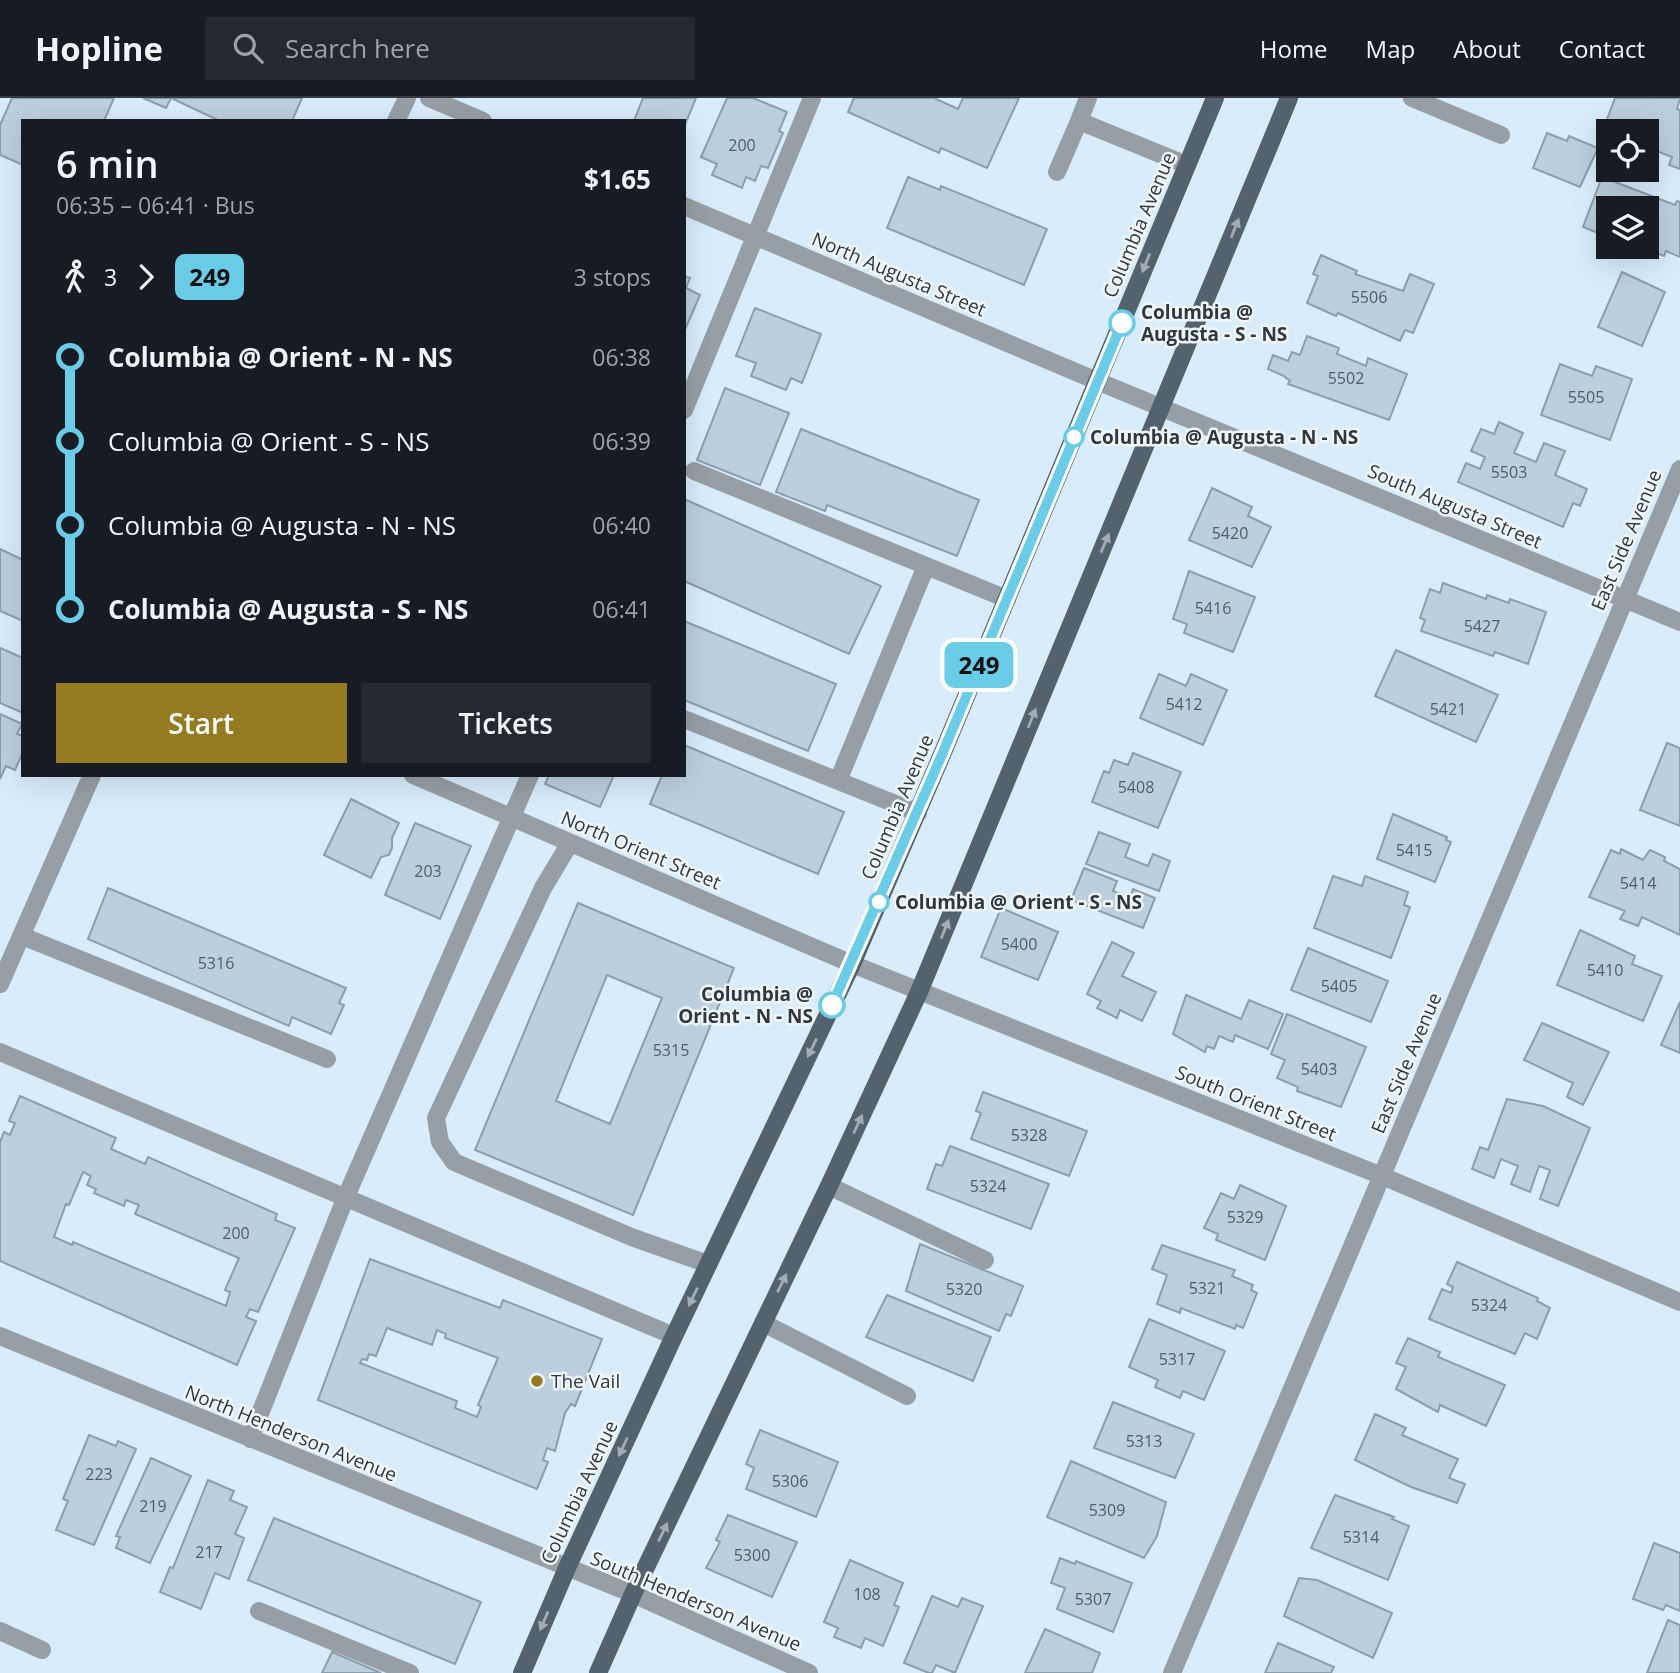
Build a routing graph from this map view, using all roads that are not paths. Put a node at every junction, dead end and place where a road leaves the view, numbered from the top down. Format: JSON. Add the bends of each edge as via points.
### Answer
{"nodes":[{"id":1,"x":407,"y":98,"type":"edge"},
{"id":2,"x":429,"y":98,"type":"edge"},
{"id":3,"x":812,"y":98,"type":"edge"},
{"id":4,"x":1088,"y":98,"type":"edge"},
{"id":5,"x":1215,"y":98,"type":"edge"},
{"id":6,"x":1289,"y":98,"type":"edge"},
{"id":7,"x":1412,"y":98,"type":"edge"},
{"id":8,"x":397,"y":119,"type":"edge"},
{"id":9,"x":478,"y":119,"type":"edge"},
{"id":10,"x":1079,"y":121,"type":"junction"},
{"id":11,"x":1502,"y":135,"type":"dead end"},
{"id":12,"x":1187,"y":165,"type":"junction"},
{"id":13,"x":1057,"y":172,"type":"dead end"},
{"id":14,"x":686,"y":207,"type":"edge"},
{"id":15,"x":757,"y":237,"type":"junction"},
{"id":16,"x":1097,"y":381,"type":"junction"},
{"id":17,"x":686,"y":405,"type":"edge"},
{"id":18,"x":1161,"y":407,"type":"junction"},
{"id":19,"x":1680,"y":469,"type":"edge"},
{"id":20,"x":694,"y":471,"type":"dead end"},
{"id":21,"x":926,"y":566,"type":"junction"},
{"id":22,"x":1624,"y":598,"type":"junction"},
{"id":23,"x":1007,"y":599,"type":"junction"},
{"id":24,"x":1680,"y":622,"type":"edge"},
{"id":25,"x":686,"y":720,"type":"edge"},
{"id":26,"x":91,"y":777,"type":"edge"},
{"id":27,"x":418,"y":777,"type":"edge"},
{"id":28,"x":529,"y":777,"type":"edge"},
{"id":29,"x":838,"y":781,"type":"junction"},
{"id":30,"x":918,"y":813,"type":"junction"},
{"id":31,"x":512,"y":818,"type":"junction"},
{"id":32,"x":570,"y":843,"type":"junction"},
{"id":33,"x":22,"y":936,"type":"junction"},
{"id":34,"x":852,"y":964,"type":"junction"},
{"id":35,"x":0,"y":984,"type":"edge"},
{"id":36,"x":919,"y":992,"type":"junction"},
{"id":37,"x":0,"y":1052,"type":"edge"},
{"id":38,"x":327,"y":1059,"type":"dead end"},
{"id":39,"x":1382,"y":1176,"type":"junction"},
{"id":40,"x":829,"y":1186,"type":"junction"},
{"id":41,"x":345,"y":1199,"type":"junction"},
{"id":42,"x":985,"y":1260,"type":"dead end"},
{"id":43,"x":708,"y":1264,"type":"junction"},
{"id":44,"x":1680,"y":1302,"type":"edge"},
{"id":45,"x":763,"y":1324,"type":"junction"},
{"id":46,"x":0,"y":1336,"type":"edge"},
{"id":47,"x":674,"y":1336,"type":"junction"},
{"id":48,"x":907,"y":1396,"type":"dead end"},
{"id":49,"x":250,"y":1438,"type":"junction"},
{"id":50,"x":567,"y":1568,"type":"junction"},
{"id":51,"x":633,"y":1594,"type":"junction"},
{"id":52,"x":259,"y":1611,"type":"dead end"},
{"id":53,"x":0,"y":1631,"type":"edge"},
{"id":54,"x":42,"y":1650,"type":"dead end"},
{"id":55,"x":410,"y":1673,"type":"edge"},
{"id":56,"x":522,"y":1673,"type":"edge"},
{"id":57,"x":598,"y":1673,"type":"edge"},
{"id":58,"x":809,"y":1673,"type":"edge"},
{"id":59,"x":1172,"y":1673,"type":"edge"}],
"edges":[{"from":1,"to":8,"type":"street"},
{"from":2,"to":9,"type":"street"},
{"from":3,"to":15,"type":"street"},
{"from":4,"to":10,"type":"street"},
{"from":5,"to":12,"type":"main road","name":"Columbia Avenue"},
{"from":18,"to":6,"type":"main road","one_way":true},
{"from":7,"to":11,"type":"street"},
{"from":10,"to":12,"type":"street"},
{"from":10,"to":13,"type":"street"},
{"from":12,"to":16,"type":"main road","name":"Columbia Avenue","one_way":true},
{"from":14,"to":15,"type":"street","name":"North Augusta Street"},
{"from":15,"to":16,"type":"street","name":"North Augusta Street"},
{"from":15,"to":17,"type":"street"},
{"from":16,"to":18,"type":"street","name":"South Augusta Street"},
{"from":16,"to":23,"type":"main road","name":"Columbia Avenue"},
{"from":18,"to":22,"type":"street","name":"South Augusta Street"},
{"from":36,"to":18,"type":"main road","one_way":true},
{"from":19,"to":22,"type":"street","name":"East Side Avenue"},
{"from":20,"to":21,"type":"street"},
{"from":21,"to":23,"type":"street"},
{"from":21,"to":29,"type":"street"},
{"from":22,"to":24,"type":"street","name":"South Augusta Street"},
{"from":22,"to":39,"type":"street","name":"East Side Avenue"},
{"from":23,"to":30,"type":"main road","name":"Columbia Avenue"},
{"from":25,"to":29,"type":"street"},
{"from":26,"to":33,"type":"street"},
{"from":27,"to":31,"type":"street","name":"North Orient Street"},
{"from":28,"to":31,"type":"street"},
{"from":29,"to":30,"type":"street"},
{"from":30,"to":34,"type":"main road","name":"Columbia Avenue"},
{"from":31,"to":32,"type":"street","name":"North Orient Street"},
{"from":31,"to":41,"type":"street"},
{"from":32,"to":34,"type":"street","name":"North Orient Street"},
{"from":32,"to":43,"type":"street","via":[[543,888],[436,1118],[440,1142],[454,1162]]},
{"from":33,"to":35,"type":"street"},
{"from":33,"to":38,"type":"street"},
{"from":34,"to":36,"type":"street","name":"South Orient Street"},
{"from":34,"to":43,"type":"main road","name":"Columbia Avenue","one_way":true},
{"from":36,"to":39,"type":"street","name":"South Orient Street"},
{"from":40,"to":36,"type":"main road","one_way":true},
{"from":37,"to":41,"type":"street"},
{"from":39,"to":44,"type":"street","name":"South Orient Street"},
{"from":39,"to":59,"type":"street","name":"East Side Avenue"},
{"from":40,"to":42,"type":"street"},
{"from":45,"to":40,"type":"main road","one_way":true},
{"from":41,"to":47,"type":"street"},
{"from":41,"to":49,"type":"street"},
{"from":43,"to":47,"type":"main road","name":"Columbia Avenue","one_way":true},
{"from":45,"to":48,"type":"street"},
{"from":51,"to":45,"type":"main road","one_way":true},
{"from":46,"to":49,"type":"street","name":"North Henderson Avenue"},
{"from":47,"to":50,"type":"main road","name":"Columbia Avenue","one_way":true},
{"from":49,"to":50,"type":"street","name":"North Henderson Avenue"},
{"from":50,"to":51,"type":"street","name":"South Henderson Avenue"},
{"from":50,"to":56,"type":"main road","name":"Columbia Avenue","one_way":true},
{"from":51,"to":57,"type":"main road"},
{"from":51,"to":58,"type":"street","name":"South Henderson Avenue"},
{"from":52,"to":55,"type":"street"},
{"from":53,"to":54,"type":"street"}]}
